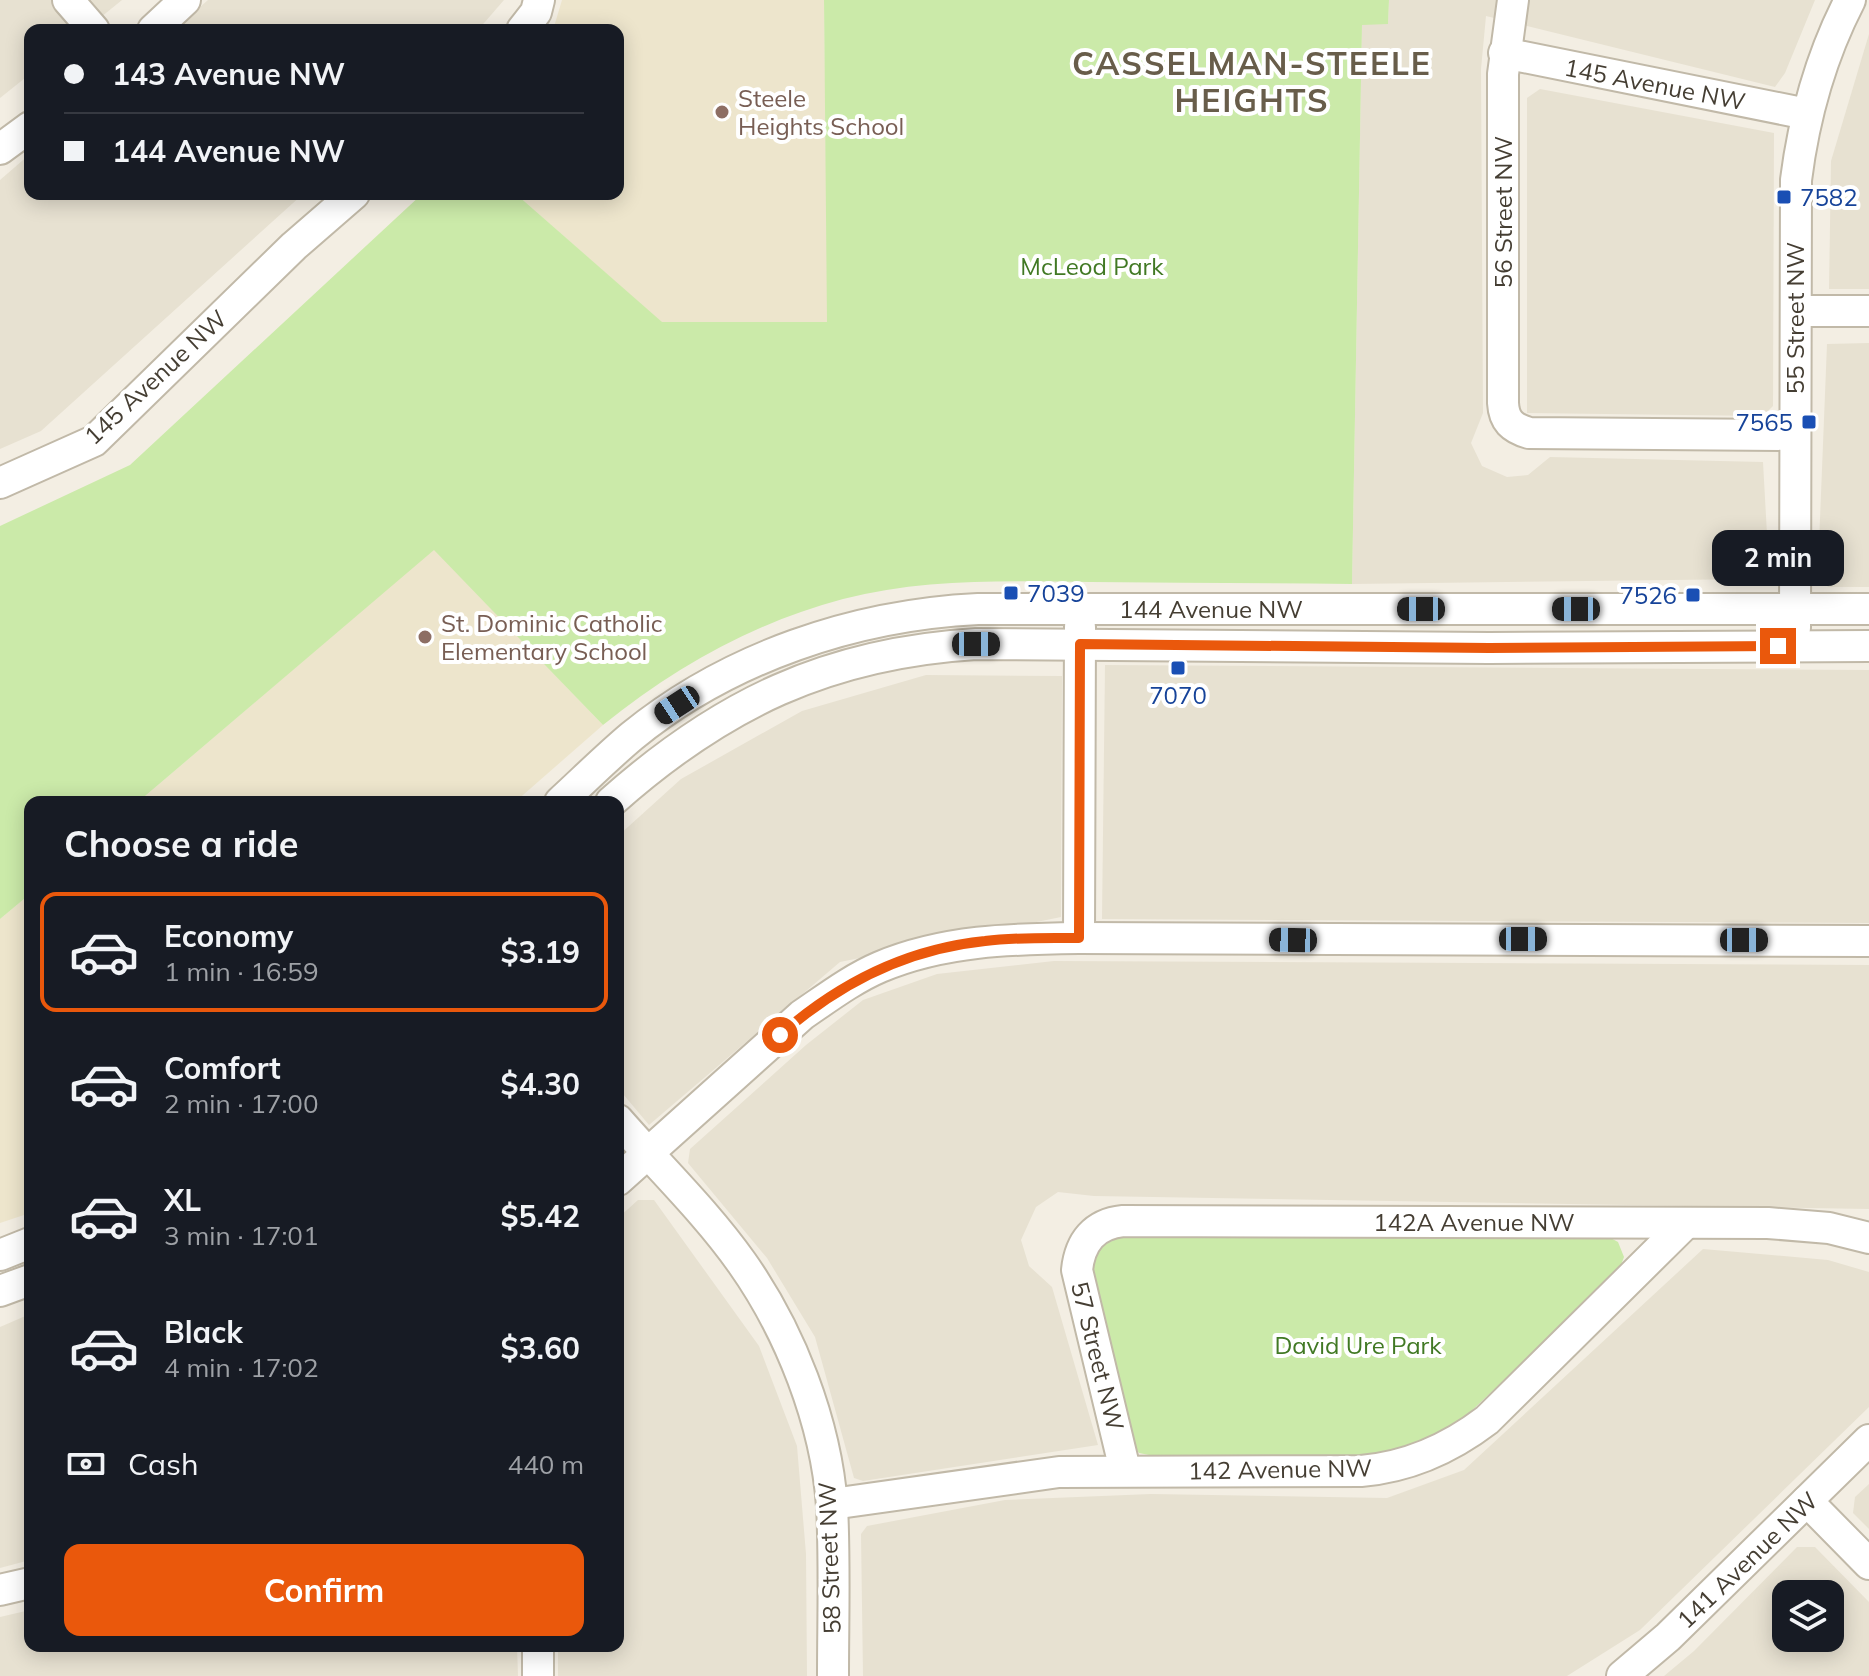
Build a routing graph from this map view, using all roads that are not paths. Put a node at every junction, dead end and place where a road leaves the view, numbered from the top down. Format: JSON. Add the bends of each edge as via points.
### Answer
{"nodes":[{"id":1,"x":68,"y":0,"type":"edge"},
{"id":2,"x":185,"y":0,"type":"edge"},
{"id":3,"x":539,"y":0,"type":"edge"},
{"id":4,"x":1513,"y":0,"type":"edge"},
{"id":5,"x":1850,"y":0,"type":"edge"},
{"id":6,"x":89,"y":24,"type":"edge"},
{"id":7,"x":159,"y":24,"type":"edge"},
{"id":8,"x":527,"y":24,"type":"edge"},
{"id":9,"x":1504,"y":53,"type":"junction"},
{"id":10,"x":1807,"y":114,"type":"junction"},
{"id":11,"x":24,"y":131,"type":"edge"},
{"id":12,"x":0,"y":149,"type":"edge"},
{"id":13,"x":347,"y":200,"type":"edge"},
{"id":14,"x":1796,"y":311,"type":"junction"},
{"id":15,"x":1869,"y":311,"type":"edge"},
{"id":16,"x":1795,"y":435,"type":"junction"},
{"id":17,"x":0,"y":483,"type":"edge"},
{"id":18,"x":1081,"y":609,"type":"junction"},
{"id":19,"x":1794,"y":609,"type":"junction"},
{"id":20,"x":1869,"y":609,"type":"edge"},
{"id":21,"x":1080,"y":644,"type":"junction"},
{"id":22,"x":1795,"y":646,"type":"junction"},
{"id":23,"x":1869,"y":646,"type":"edge"},
{"id":24,"x":567,"y":796,"type":"edge"},
{"id":25,"x":618,"y":796,"type":"edge"},
{"id":26,"x":1079,"y":938,"type":"junction"},
{"id":27,"x":1869,"y":941,"type":"edge"},
{"id":28,"x":624,"y":1127,"type":"edge"},
{"id":29,"x":648,"y":1154,"type":"junction"},
{"id":30,"x":624,"y":1175,"type":"edge"},
{"id":31,"x":1686,"y":1223,"type":"junction"},
{"id":32,"x":1869,"y":1238,"type":"edge"},
{"id":33,"x":1084,"y":1242,"type":"joint"},
{"id":34,"x":24,"y":1245,"type":"edge"},
{"id":35,"x":0,"y":1255,"type":"edge"},
{"id":36,"x":24,"y":1282,"type":"edge"},
{"id":37,"x":0,"y":1291,"type":"edge"},
{"id":38,"x":1869,"y":1440,"type":"edge"},
{"id":39,"x":1125,"y":1470,"type":"junction"},
{"id":40,"x":1807,"y":1501,"type":"junction"},
{"id":41,"x":832,"y":1504,"type":"junction"},
{"id":42,"x":1869,"y":1564,"type":"edge"},
{"id":43,"x":24,"y":1584,"type":"edge"},
{"id":44,"x":0,"y":1590,"type":"edge"},
{"id":45,"x":538,"y":1652,"type":"edge"},
{"id":46,"x":538,"y":1676,"type":"edge"},
{"id":47,"x":833,"y":1676,"type":"edge"},
{"id":48,"x":1622,"y":1676,"type":"edge"}],
"edges":[{"from":1,"to":6,"type":"street"},
{"from":2,"to":7,"type":"street"},
{"from":3,"to":8,"type":"street"},
{"from":4,"to":9,"type":"street","name":"56 Street NW"},
{"from":5,"to":10,"type":"street","name":"55 Street NW"},
{"from":9,"to":10,"type":"street","name":"145 Avenue NW"},
{"from":9,"to":16,"type":"street","name":"56 Street NW","via":[[1503,403],[1509,424],[1529,433]]},
{"from":10,"to":14,"type":"street","name":"55 Street NW","via":[[1796,180]]},
{"from":11,"to":12,"type":"street"},
{"from":13,"to":17,"type":"street","name":"145 Avenue NW","via":[[94,441]]},
{"from":14,"to":15,"type":"street"},
{"from":14,"to":16,"type":"street","name":"55 Street NW"},
{"from":16,"to":19,"type":"street","name":"55 Street NW"},
{"from":18,"to":19,"type":"street","name":"144 Avenue NW"},
{"from":18,"to":21,"type":"street"},
{"from":18,"to":24,"type":"street","name":"144 Avenue NW","via":[[914,614],[785,649],[719,679],[663,714]]},
{"from":19,"to":20,"type":"street","name":"144 Avenue NW"},
{"from":19,"to":22,"type":"street","name":"55 Street NW"},
{"from":21,"to":22,"type":"street","name":"144 Avenue NW"},
{"from":21,"to":25,"type":"street","name":"144 Avenue NW","via":[[940,646],[831,669],[716,721]]},
{"from":21,"to":26,"type":"street"},
{"from":22,"to":23,"type":"street","name":"144 Avenue NW"},
{"from":26,"to":27,"type":"street"},
{"from":26,"to":29,"type":"street","via":[[962,944],[879,968],[802,1015]]},
{"from":28,"to":29,"type":"street","name":"58 Street NW"},
{"from":29,"to":30,"type":"street"},
{"from":29,"to":41,"type":"street","name":"58 Street NW","via":[[741,1261],[780,1326],[812,1407]]},
{"from":31,"to":32,"type":"street","name":"142A Avenue NW","via":[[1801,1225]]},
{"from":31,"to":33,"type":"street","name":"142A Avenue NW","via":[[1123,1221],[1097,1229]]},
{"from":31,"to":39,"type":"street","name":"142 Avenue NW","via":[[1487,1420],[1445,1448],[1400,1465],[1361,1471]]},
{"from":33,"to":39,"type":"street","name":"57 Street NW","via":[[1078,1258],[1079,1284]]},
{"from":34,"to":35,"type":"street"},
{"from":36,"to":37,"type":"street"},
{"from":38,"to":40,"type":"street","name":"141 Avenue NW"},
{"from":39,"to":41,"type":"street","name":"142 Avenue NW","via":[[1037,1473]]},
{"from":40,"to":42,"type":"street"},
{"from":40,"to":48,"type":"street","name":"141 Avenue NW"},
{"from":41,"to":47,"type":"street","name":"58 Street NW"},
{"from":43,"to":44,"type":"street"},
{"from":45,"to":46,"type":"street"}]}
